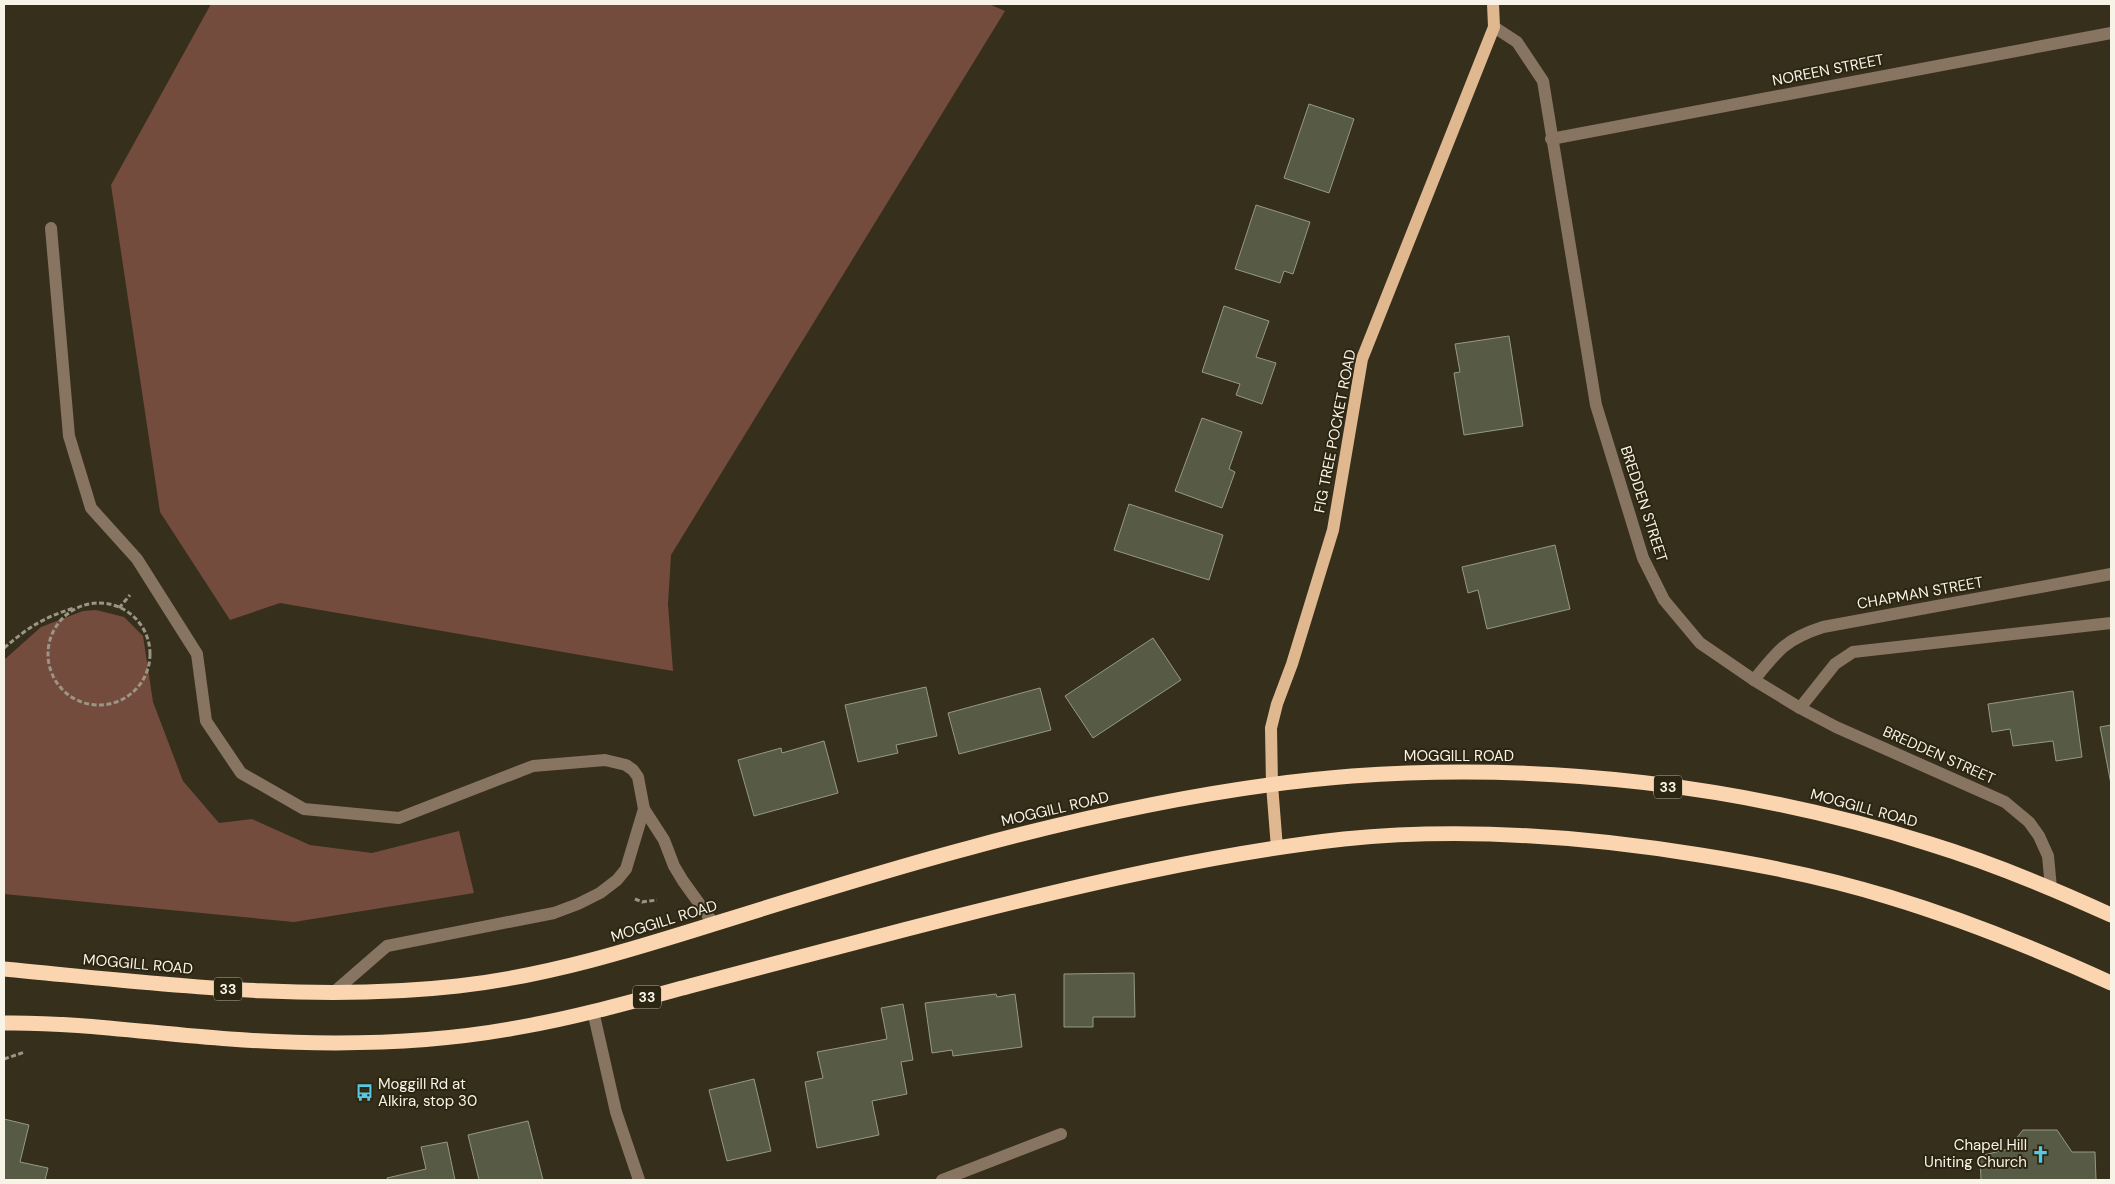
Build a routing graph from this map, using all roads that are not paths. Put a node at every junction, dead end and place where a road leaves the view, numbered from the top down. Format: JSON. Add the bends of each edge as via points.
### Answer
{"nodes":[{"id":1,"x":1493,"y":4,"type":"edge"},
{"id":2,"x":1494,"y":27,"type":"junction"},
{"id":3,"x":2111,"y":33,"type":"edge"},
{"id":4,"x":1551,"y":139,"type":"junction"},
{"id":5,"x":51,"y":228,"type":"dead end"},
{"id":6,"x":2111,"y":574,"type":"edge"},
{"id":7,"x":2111,"y":623,"type":"edge"},
{"id":8,"x":1754,"y":680,"type":"junction"},
{"id":9,"x":1800,"y":708,"type":"junction"},
{"id":10,"x":1272,"y":785,"type":"junction"},
{"id":11,"x":644,"y":810,"type":"junction"},
{"id":12,"x":1277,"y":848,"type":"junction"},
{"id":13,"x":2051,"y":888,"type":"junction"},
{"id":14,"x":2111,"y":915,"type":"edge"},
{"id":15,"x":714,"y":924,"type":"junction"},
{"id":16,"x":4,"y":969,"type":"edge"},
{"id":17,"x":2111,"y":983,"type":"edge"},
{"id":18,"x":334,"y":992,"type":"junction"},
{"id":19,"x":593,"y":1011,"type":"junction"},
{"id":20,"x":4,"y":1023,"type":"edge"},
{"id":21,"x":1061,"y":1134,"type":"dead end"},
{"id":22,"x":639,"y":1180,"type":"edge"},
{"id":23,"x":942,"y":1180,"type":"edge"}],
"edges":[{"from":1,"to":2,"type":"main road","name":"FIG TREE POCKET ROAD"},
{"from":2,"to":4,"type":"street","name":"BREDDEN STREET","via":[[1517,42],[1542,81]]},
{"from":2,"to":10,"type":"main road","name":"FIG TREE POCKET ROAD","via":[[1362,360],[1332,530],[1292,664],[1273,715],[1270,742]]},
{"from":3,"to":4,"type":"street","name":"NOREEN STREET"},
{"from":4,"to":8,"type":"street","name":"BREDDEN STREET","via":[[1596,405],[1643,558],[1664,600],[1700,643]]},
{"from":5,"to":11,"type":"street","via":[[68,436],[90,508],[137,559],[197,654],[206,721],[242,773],[304,809],[399,818],[533,766],[605,760],[633,770]]},
{"from":6,"to":8,"type":"street","name":"CHAPMAN STREET","via":[[1823,627],[1802,634],[1777,650]]},
{"from":7,"to":9,"type":"street","via":[[1853,652],[1835,664]]},
{"from":8,"to":9,"type":"street","name":"BREDDEN STREET"},
{"from":9,"to":13,"type":"street","name":"BREDDEN STREET","via":[[2004,802],[2029,822],[2039,836],[2048,856]]},
{"from":10,"to":12,"type":"main road","name":"FIG TREE POCKET ROAD"},
{"from":10,"to":13,"type":"highway","name":"MOGGILL ROAD","number":"33","via":[[1350,776],[1467,773],[1528,774],[1641,783],[1744,798],[1871,826],[1932,844]]},
{"from":10,"to":15,"type":"highway","name":"MOGGILL ROAD","number":"33","via":[[1180,799],[971,847]]},
{"from":11,"to":15,"type":"street","via":[[664,840],[674,866]]},
{"from":11,"to":18,"type":"street","via":[[626,869],[600,892],[554,913],[387,946]]},
{"from":12,"to":17,"type":"highway","number":"33","via":[[1422,834],[1499,835],[1583,840],[1745,862],[1884,895],[1995,934]]},
{"from":12,"to":19,"type":"highway","number":"33","via":[[1177,866],[966,914]]},
{"from":13,"to":14,"type":"highway","name":"MOGGILL ROAD","number":"33"},
{"from":15,"to":18,"type":"highway","name":"MOGGILL ROAD","number":"33","via":[[596,960],[517,978],[456,986]]},
{"from":16,"to":18,"type":"highway","name":"MOGGILL ROAD","number":"33","via":[[188,987]]},
{"from":19,"to":20,"type":"highway","number":"33","via":[[520,1028],[373,1042],[227,1039],[103,1027]]},
{"from":19,"to":22,"type":"street","via":[[616,1112]]},
{"from":21,"to":23,"type":"street"}]}
